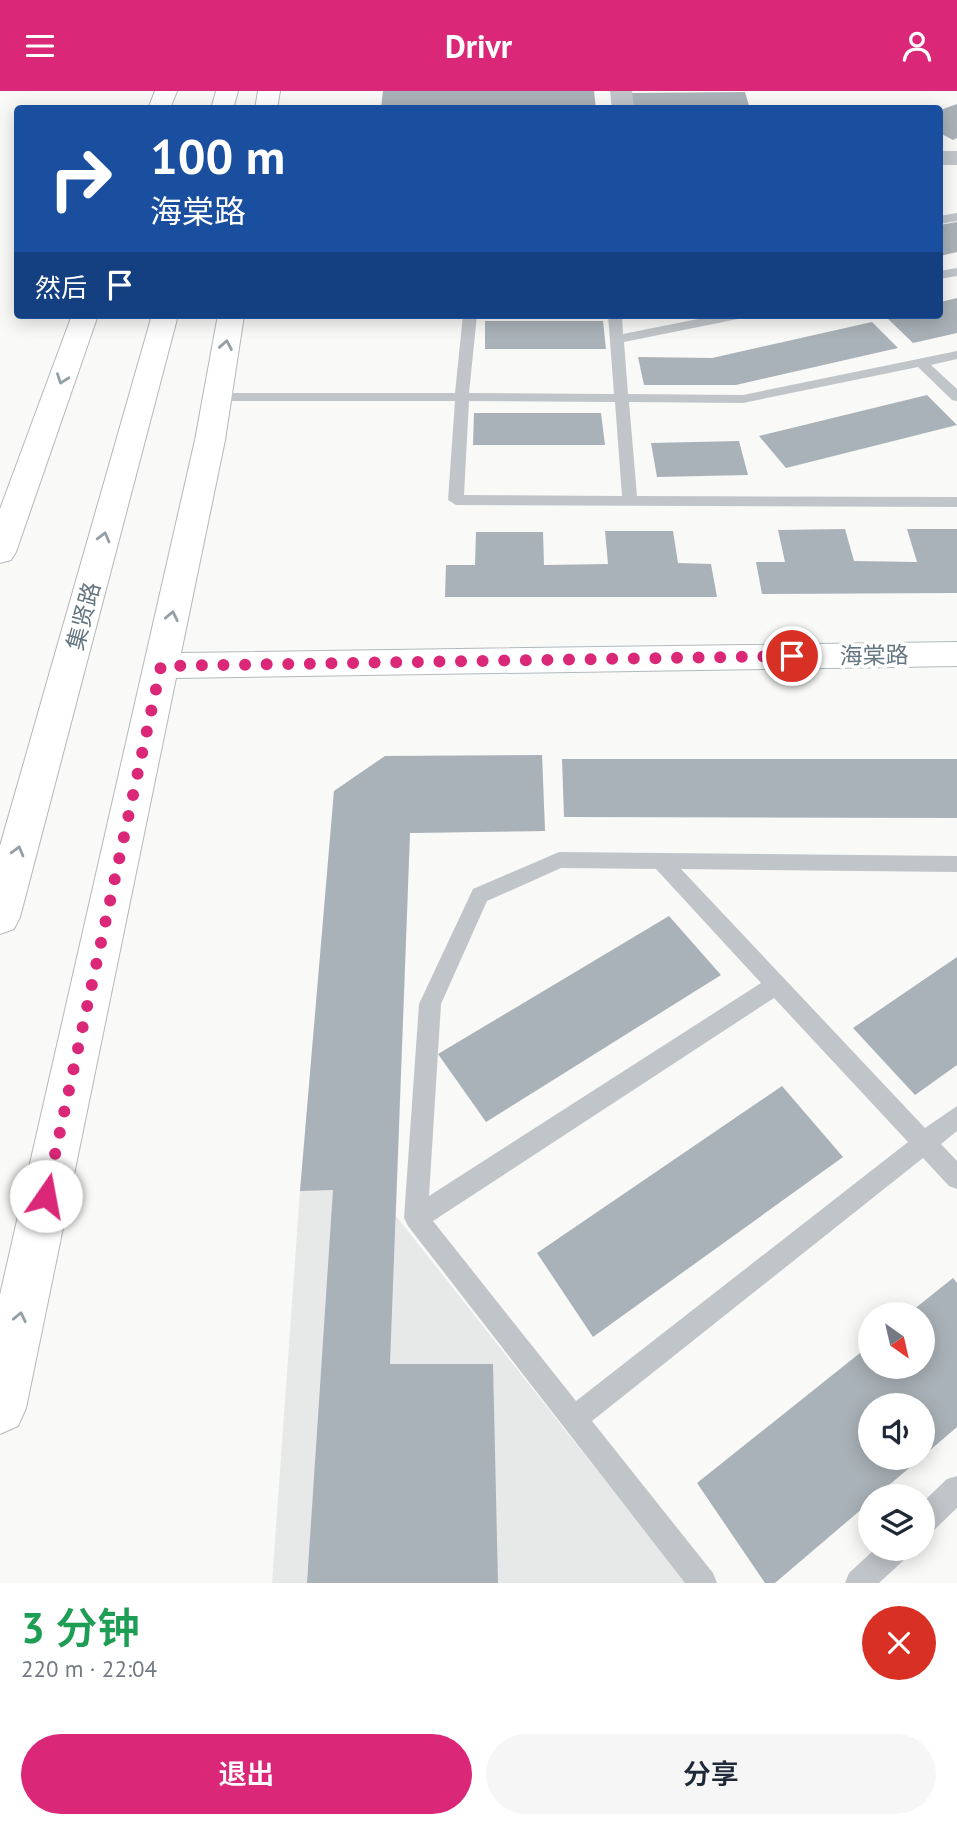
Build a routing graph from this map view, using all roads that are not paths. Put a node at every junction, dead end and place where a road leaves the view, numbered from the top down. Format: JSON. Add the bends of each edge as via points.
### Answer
{"nodes":[{"id":1,"x":84,"y":319,"type":"edge"},
{"id":2,"x":164,"y":319,"type":"edge"},
{"id":3,"x":230,"y":319,"type":"edge"},
{"id":4,"x":470,"y":319,"type":"edge"},
{"id":5,"x":616,"y":319,"type":"edge"},
{"id":6,"x":718,"y":319,"type":"edge"},
{"id":7,"x":619,"y":339,"type":"junction"},
{"id":8,"x":957,"y":355,"type":"edge"},
{"id":9,"x":921,"y":363,"type":"junction"},
{"id":10,"x":623,"y":396,"type":"junction"},
{"id":11,"x":217,"y":397,"type":"junction"},
{"id":12,"x":462,"y":397,"type":"junction"},
{"id":13,"x":957,"y":397,"type":"edge"},
{"id":14,"x":630,"y":501,"type":"junction"},
{"id":15,"x":957,"y":502,"type":"edge"},
{"id":16,"x":0,"y":552,"type":"edge"},
{"id":17,"x":957,"y":654,"type":"edge"},
{"id":18,"x":161,"y":666,"type":"junction"},
{"id":19,"x":660,"y":860,"type":"junction"},
{"id":20,"x":957,"y":864,"type":"edge"},
{"id":21,"x":0,"y":917,"type":"edge"},
{"id":22,"x":776,"y":985,"type":"junction"},
{"id":23,"x":957,"y":1117,"type":"edge"},
{"id":24,"x":925,"y":1143,"type":"junction"},
{"id":25,"x":957,"y":1178,"type":"edge"},
{"id":26,"x":416,"y":1218,"type":"junction"},
{"id":27,"x":0,"y":1408,"type":"edge"},
{"id":28,"x":574,"y":1419,"type":"junction"},
{"id":29,"x":957,"y":1489,"type":"edge"},
{"id":30,"x":935,"y":1510,"type":"edge"},
{"id":31,"x":882,"y":1561,"type":"edge"},
{"id":32,"x":702,"y":1583,"type":"edge"},
{"id":33,"x":859,"y":1583,"type":"edge"}],
"edges":[{"from":1,"to":16,"type":"main road","one_way":true},
{"from":21,"to":2,"type":"main road","name":"集贤路","one_way":true},
{"from":11,"to":3,"type":"main road","one_way":true},
{"from":4,"to":12,"type":"lane"},
{"from":5,"to":7,"type":"lane"},
{"from":6,"to":7,"type":"lane"},
{"from":7,"to":10,"type":"lane"},
{"from":8,"to":9,"type":"lane"},
{"from":9,"to":10,"type":"lane","via":[[743,399]]},
{"from":9,"to":13,"type":"lane"},
{"from":10,"to":12,"type":"lane"},
{"from":10,"to":14,"type":"lane"},
{"from":11,"to":12,"type":"lane"},
{"from":18,"to":11,"type":"main road","one_way":true},
{"from":12,"to":14,"type":"lane","via":[[456,500]]},
{"from":14,"to":15,"type":"lane"},
{"from":17,"to":18,"type":"main road","name":"海棠路"},
{"from":27,"to":18,"type":"main road","one_way":true},
{"from":19,"to":20,"type":"lane"},
{"from":19,"to":22,"type":"lane"},
{"from":19,"to":26,"type":"lane","via":[[559,860],[480,895],[430,1005]]},
{"from":22,"to":24,"type":"lane"},
{"from":22,"to":26,"type":"lane"},
{"from":23,"to":24,"type":"lane"},
{"from":24,"to":25,"type":"lane"},
{"from":24,"to":28,"type":"lane"},
{"from":26,"to":28,"type":"lane"},
{"from":28,"to":32,"type":"lane"},
{"from":29,"to":30,"type":"lane"},
{"from":31,"to":33,"type":"lane"}]}
